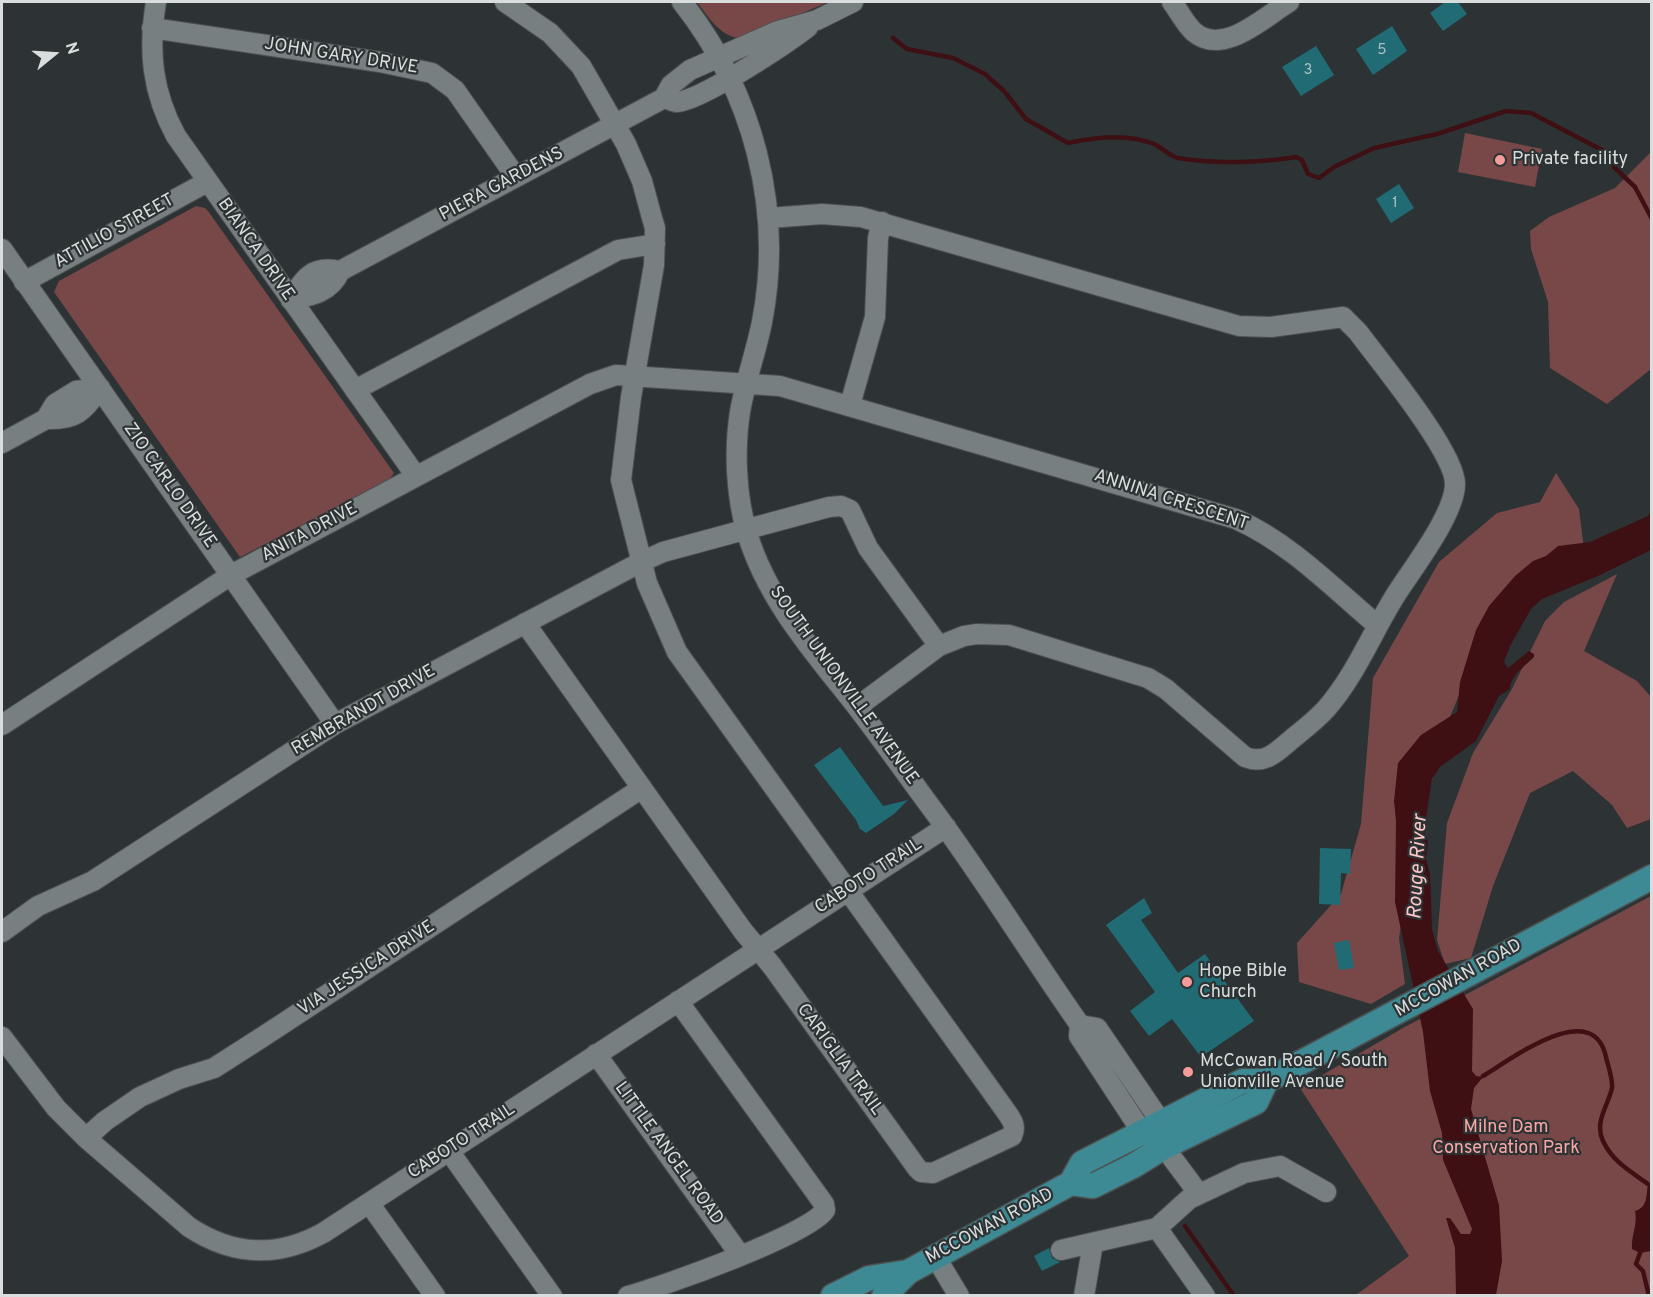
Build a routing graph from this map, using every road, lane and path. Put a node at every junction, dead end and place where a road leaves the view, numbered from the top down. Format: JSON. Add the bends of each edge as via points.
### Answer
{"nodes":[{"id":1,"x":156,"y":2,"type":"edge"},
{"id":2,"x":505,"y":2,"type":"edge"},
{"id":3,"x":682,"y":2,"type":"edge"},
{"id":4,"x":853,"y":2,"type":"edge"},
{"id":5,"x":1172,"y":2,"type":"edge"},
{"id":6,"x":1289,"y":2,"type":"edge"},
{"id":7,"x":816,"y":20,"type":"junction"},
{"id":8,"x":152,"y":28,"type":"junction"},
{"id":9,"x":720,"y":57,"type":"junction"},
{"id":10,"x":731,"y":76,"type":"junction"},
{"id":11,"x":664,"y":98,"type":"junction"},
{"id":12,"x":616,"y":124,"type":"junction"},
{"id":13,"x":516,"y":177,"type":"junction"},
{"id":14,"x":207,"y":182,"type":"junction"},
{"id":15,"x":768,"y":218,"type":"junction"},
{"id":16,"x":882,"y":222,"type":"junction"},
{"id":17,"x":655,"y":244,"type":"junction"},
{"id":18,"x":2,"y":249,"type":"edge"},
{"id":19,"x":24,"y":282,"type":"junction"},
{"id":20,"x":291,"y":300,"type":"junction"},
{"id":21,"x":635,"y":376,"type":"junction"},
{"id":22,"x":747,"y":383,"type":"junction"},
{"id":23,"x":100,"y":388,"type":"junction"},
{"id":24,"x":355,"y":390,"type":"junction"},
{"id":25,"x":850,"y":405,"type":"junction"},
{"id":26,"x":2,"y":443,"type":"edge"},
{"id":27,"x":416,"y":476,"type":"junction"},
{"id":28,"x":746,"y":531,"type":"junction"},
{"id":29,"x":641,"y":562,"type":"junction"},
{"id":30,"x":231,"y":575,"type":"junction"},
{"id":31,"x":525,"y":623,"type":"junction"},
{"id":32,"x":1377,"y":625,"type":"junction"},
{"id":33,"x":939,"y":646,"type":"junction"},
{"id":34,"x":856,"y":707,"type":"junction"},
{"id":35,"x":335,"y":724,"type":"junction"},
{"id":36,"x":2,"y":725,"type":"edge"},
{"id":37,"x":642,"y":788,"type":"junction"},
{"id":38,"x":946,"y":827,"type":"junction"},
{"id":39,"x":1652,"y":877,"type":"edge"},
{"id":40,"x":848,"y":890,"type":"junction"},
{"id":41,"x":2,"y":932,"type":"edge"},
{"id":42,"x":759,"y":949,"type":"junction"},
{"id":43,"x":678,"y":1001,"type":"junction"},
{"id":44,"x":2,"y":1037,"type":"edge"},
{"id":45,"x":596,"y":1054,"type":"junction"},
{"id":46,"x":1266,"y":1081,"type":"junction"},
{"id":47,"x":1152,"y":1127,"type":"junction"},
{"id":48,"x":86,"y":1138,"type":"junction"},
{"id":49,"x":1164,"y":1147,"type":"junction"},
{"id":50,"x":449,"y":1151,"type":"junction"},
{"id":51,"x":1071,"y":1183,"type":"junction"},
{"id":52,"x":1326,"y":1192,"type":"dead end"},
{"id":53,"x":1199,"y":1194,"type":"junction"},
{"id":54,"x":369,"y":1203,"type":"junction"},
{"id":55,"x":1157,"y":1228,"type":"junction"},
{"id":56,"x":1093,"y":1243,"type":"junction"},
{"id":57,"x":1061,"y":1250,"type":"dead end"},
{"id":58,"x":740,"y":1255,"type":"junction"},
{"id":59,"x":935,"y":1256,"type":"junction"},
{"id":60,"x":908,"y":1272,"type":"junction"},
{"id":61,"x":435,"y":1296,"type":"edge"},
{"id":62,"x":552,"y":1296,"type":"edge"},
{"id":63,"x":628,"y":1296,"type":"edge"},
{"id":64,"x":833,"y":1296,"type":"edge"},
{"id":65,"x":884,"y":1296,"type":"edge"},
{"id":66,"x":959,"y":1296,"type":"edge"},
{"id":67,"x":1084,"y":1296,"type":"edge"},
{"id":68,"x":1205,"y":1296,"type":"edge"}],
"edges":[{"from":1,"to":8,"type":"street","name":"BIANCA DRIVE"},
{"from":2,"to":12,"type":"street","via":[[550,33],[581,66]]},
{"from":3,"to":9,"type":"street","name":"SOUTH UNIONVILLE AVENUE"},
{"from":4,"to":7,"type":"street","name":"PIERA GARDENS"},
{"from":5,"to":6,"type":"street","via":[[1196,33],[1212,40],[1230,39]]},
{"from":7,"to":9,"type":"street","name":"PIERA GARDENS","via":[[778,31]]},
{"from":7,"to":10,"type":"street","name":"PIERA GARDENS","via":[[784,46]]},
{"from":8,"to":13,"type":"street","name":"JOHN GARY DRIVE","via":[[432,73],[455,90]]},
{"from":8,"to":14,"type":"street","name":"BIANCA DRIVE","via":[[150,51],[158,97],[176,136]]},
{"from":9,"to":10,"type":"street","name":"SOUTH UNIONVILLE AVENUE"},
{"from":9,"to":11,"type":"street","name":"PIERA GARDENS","via":[[690,70],[670,85]]},
{"from":10,"to":11,"type":"street","name":"PIERA GARDENS","via":[[677,102]]},
{"from":10,"to":15,"type":"street","name":"SOUTH UNIONVILLE AVENUE","via":[[757,152]]},
{"from":11,"to":12,"type":"street","name":"PIERA GARDENS"},
{"from":12,"to":13,"type":"street","name":"PIERA GARDENS"},
{"from":12,"to":17,"type":"street","via":[[642,181],[655,228]]},
{"from":13,"to":20,"type":"street","name":"PIERA GARDENS","via":[[340,271],[335,284],[314,296]]},
{"from":14,"to":19,"type":"street","name":"ATTILIO STREET"},
{"from":14,"to":20,"type":"street","name":"BIANCA DRIVE"},
{"from":15,"to":16,"type":"street","via":[[822,214]]},
{"from":15,"to":22,"type":"street","name":"SOUTH UNIONVILLE AVENUE","via":[[766,295]]},
{"from":16,"to":25,"type":"street","via":[[876,317]]},
{"from":16,"to":32,"type":"street","via":[[1239,326],[1271,327],[1327,318],[1348,320],[1441,447],[1454,473],[1449,510]]},
{"from":17,"to":21,"type":"street"},
{"from":17,"to":24,"type":"street","via":[[618,250]]},
{"from":18,"to":19,"type":"street","name":"ZIO CARLO DRIVE"},
{"from":19,"to":23,"type":"street","name":"ZIO CARLO DRIVE"},
{"from":20,"to":24,"type":"street","name":"BIANCA DRIVE"},
{"from":21,"to":22,"type":"street","name":"ANNINA CRESCENT"},
{"from":21,"to":27,"type":"street","name":"ANITA DRIVE","via":[[616,375],[590,384]]},
{"from":21,"to":29,"type":"street","via":[[621,480]]},
{"from":22,"to":25,"type":"street","name":"ANNINA CRESCENT","via":[[780,386]]},
{"from":22,"to":28,"type":"street","name":"SOUTH UNIONVILLE AVENUE","via":[[739,421],[738,453]]},
{"from":23,"to":26,"type":"street","via":[[86,408],[64,420],[46,419]]},
{"from":23,"to":30,"type":"street","name":"ZIO CARLO DRIVE"},
{"from":24,"to":27,"type":"street","name":"BIANCA DRIVE"},
{"from":25,"to":32,"type":"street","name":"ANNINA CRESCENT","via":[[1236,519],[1286,548]]},
{"from":27,"to":30,"type":"street","name":"ANITA DRIVE"},
{"from":28,"to":29,"type":"street","name":"REMBRANDT DRIVE","via":[[663,552]]},
{"from":28,"to":33,"type":"street","name":"REMBRANDT DRIVE","via":[[829,507],[846,507],[879,564]]},
{"from":28,"to":34,"type":"street","name":"SOUTH UNIONVILLE AVENUE","via":[[778,602]]},
{"from":29,"to":31,"type":"street","name":"REMBRANDT DRIVE"},
{"from":29,"to":40,"type":"street","via":[[677,652]]},
{"from":30,"to":35,"type":"street","name":"ZIO CARLO DRIVE"},
{"from":30,"to":36,"type":"street","name":"ANITA DRIVE"},
{"from":31,"to":35,"type":"street","name":"REMBRANDT DRIVE"},
{"from":31,"to":37,"type":"street","name":"CARIGLIA TRAIL"},
{"from":32,"to":33,"type":"street","via":[[1340,692],[1324,711],[1276,753],[1262,760],[1245,757],[1148,678],[1009,635],[964,636]]},
{"from":33,"to":34,"type":"street"},
{"from":34,"to":38,"type":"street","name":"SOUTH UNIONVILLE AVENUE"},
{"from":35,"to":41,"type":"street","name":"REMBRANDT DRIVE","via":[[93,881],[38,906]]},
{"from":37,"to":42,"type":"street","name":"CARIGLIA TRAIL"},
{"from":37,"to":48,"type":"street","name":"VIA JESSICA DRIVE","via":[[214,1068],[140,1097]]},
{"from":38,"to":40,"type":"street","name":"CABOTO TRAIL"},
{"from":38,"to":47,"type":"street","name":"SOUTH UNIONVILLE AVENUE","via":[[1080,1025],[1097,1028]]},
{"from":39,"to":46,"type":"main road","name":"MCCOWAN ROAD"},
{"from":40,"to":42,"type":"street","name":"CABOTO TRAIL"},
{"from":40,"to":42,"type":"street","name":"CARIGLIA TRAIL","via":[[1013,1123],[1015,1130],[1006,1141],[933,1173],[921,1172]]},
{"from":42,"to":43,"type":"street","name":"CABOTO TRAIL"},
{"from":43,"to":45,"type":"street","name":"CABOTO TRAIL"},
{"from":43,"to":58,"type":"street","via":[[824,1204],[825,1209],[815,1220]]},
{"from":44,"to":48,"type":"street","name":"CABOTO TRAIL","via":[[37,1086]]},
{"from":45,"to":50,"type":"street","name":"CABOTO TRAIL"},
{"from":45,"to":58,"type":"street","name":"LITTLE ANGEL ROAD"},
{"from":46,"to":47,"type":"main road","name":"MCCOWAN ROAD","via":[[1244,1081]]},
{"from":46,"to":49,"type":"main road","name":"MCCOWAN ROAD","via":[[1256,1102]]},
{"from":47,"to":49,"type":"street","name":"SOUTH UNIONVILLE AVENUE"},
{"from":47,"to":51,"type":"main road","name":"MCCOWAN ROAD","via":[[1082,1163]]},
{"from":48,"to":54,"type":"street","name":"CABOTO TRAIL","via":[[189,1227],[234,1249],[271,1251],[304,1243]]},
{"from":49,"to":51,"type":"main road","name":"MCCOWAN ROAD","via":[[1093,1186]]},
{"from":49,"to":53,"type":"street"},
{"from":50,"to":54,"type":"street","name":"CABOTO TRAIL"},
{"from":50,"to":62,"type":"street"},
{"from":51,"to":59,"type":"main road","name":"MCCOWAN ROAD"},
{"from":52,"to":53,"type":"street","via":[[1280,1166],[1244,1173]]},
{"from":53,"to":55,"type":"street"},
{"from":54,"to":61,"type":"street"},
{"from":55,"to":56,"type":"street"},
{"from":55,"to":68,"type":"street"},
{"from":56,"to":57,"type":"street"},
{"from":56,"to":67,"type":"street"},
{"from":58,"to":63,"type":"street"},
{"from":59,"to":60,"type":"main road","name":"MCCOWAN ROAD"},
{"from":59,"to":66,"type":"street"},
{"from":60,"to":64,"type":"main road","name":"MCCOWAN ROAD","via":[[869,1278]]},
{"from":60,"to":65,"type":"main road","name":"MCCOWAN ROAD"}]}
